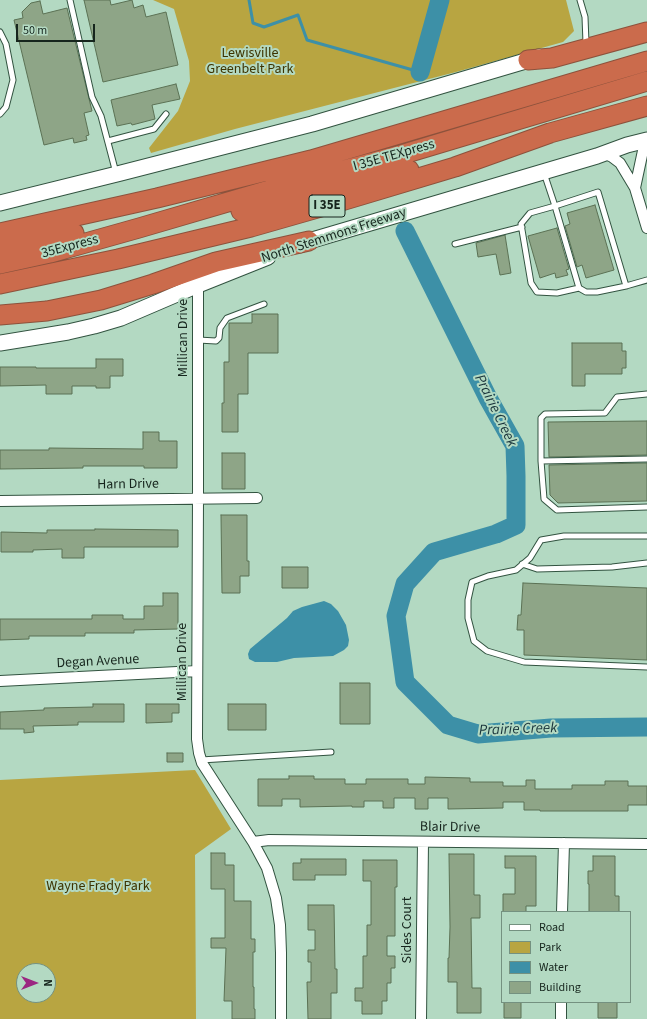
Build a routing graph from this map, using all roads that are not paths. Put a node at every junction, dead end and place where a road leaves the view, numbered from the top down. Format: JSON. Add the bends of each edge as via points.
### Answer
{"nodes":[{"id":1,"x":70,"y":0,"type":"edge"},
{"id":2,"x":580,"y":0,"type":"edge"},
{"id":3,"x":647,"y":25,"type":"edge"},
{"id":4,"x":0,"y":32,"type":"edge"},
{"id":5,"x":647,"y":32,"type":"edge"},
{"id":6,"x":586,"y":43,"type":"junction"},
{"id":7,"x":528,"y":60,"type":"junction"},
{"id":8,"x":647,"y":61,"type":"edge"},
{"id":9,"x":647,"y":81,"type":"edge"},
{"id":10,"x":647,"y":106,"type":"edge"},
{"id":11,"x":0,"y":114,"type":"edge"},
{"id":12,"x":166,"y":114,"type":"dead end"},
{"id":13,"x":108,"y":141,"type":"junction"},
{"id":14,"x":647,"y":141,"type":"edge"},
{"id":15,"x":604,"y":153,"type":"junction"},
{"id":16,"x":455,"y":167,"type":"junction"},
{"id":17,"x":544,"y":172,"type":"junction"},
{"id":18,"x":116,"y":175,"type":"junction"},
{"id":19,"x":635,"y":188,"type":"junction"},
{"id":20,"x":157,"y":198,"type":"junction"},
{"id":21,"x":0,"y":203,"type":"edge"},
{"id":22,"x":556,"y":206,"type":"junction"},
{"id":23,"x":522,"y":227,"type":"junction"},
{"id":24,"x":139,"y":228,"type":"junction"},
{"id":25,"x":647,"y":228,"type":"edge"},
{"id":26,"x":0,"y":233,"type":"edge"},
{"id":27,"x":309,"y":241,"type":"junction"},
{"id":28,"x":455,"y":244,"type":"dead end"},
{"id":29,"x":0,"y":251,"type":"edge"},
{"id":30,"x":0,"y":264,"type":"edge"},
{"id":31,"x":647,"y":280,"type":"edge"},
{"id":32,"x":0,"y":284,"type":"edge"},
{"id":33,"x":198,"y":285,"type":"junction"},
{"id":34,"x":626,"y":286,"type":"junction"},
{"id":35,"x":579,"y":288,"type":"junction"},
{"id":36,"x":264,"y":304,"type":"dead end"},
{"id":37,"x":0,"y":316,"type":"edge"},
{"id":38,"x":198,"y":340,"type":"junction"},
{"id":39,"x":0,"y":343,"type":"edge"},
{"id":40,"x":647,"y":394,"type":"edge"},
{"id":41,"x":647,"y":459,"type":"edge"},
{"id":42,"x":541,"y":461,"type":"junction"},
{"id":43,"x":198,"y":498,"type":"junction"},
{"id":44,"x":257,"y":498,"type":"dead end"},
{"id":45,"x":0,"y":501,"type":"edge"},
{"id":46,"x":647,"y":507,"type":"edge"},
{"id":47,"x":647,"y":536,"type":"edge"},
{"id":48,"x":647,"y":563,"type":"edge"},
{"id":49,"x":522,"y":564,"type":"junction"},
{"id":50,"x":647,"y":667,"type":"edge"},
{"id":51,"x":197,"y":671,"type":"junction"},
{"id":52,"x":0,"y":681,"type":"edge"},
{"id":53,"x":331,"y":752,"type":"dead end"},
{"id":54,"x":201,"y":760,"type":"junction"},
{"id":55,"x":253,"y":842,"type":"junction"},
{"id":56,"x":423,"y":842,"type":"junction"},
{"id":57,"x":564,"y":843,"type":"junction"},
{"id":58,"x":647,"y":844,"type":"edge"},
{"id":59,"x":562,"y":911,"type":"edge"},
{"id":60,"x":561,"y":1003,"type":"edge"},
{"id":61,"x":281,"y":1019,"type":"edge"},
{"id":62,"x":421,"y":1019,"type":"edge"},
{"id":63,"x":561,"y":1019,"type":"edge"}],
"edges":[{"from":1,"to":13,"type":"lane","via":[[92,97]]},
{"from":2,"to":6,"type":"lane","via":[[585,17]]},
{"from":3,"to":6,"type":"main road"},
{"from":4,"to":11,"type":"lane","via":[[6,44],[13,80],[6,107]]},
{"from":5,"to":7,"type":"highway","via":[[552,58]]},
{"from":6,"to":7,"type":"main road"},
{"from":7,"to":18,"type":"main road","via":[[312,124]]},
{"from":8,"to":20,"type":"highway","via":[[311,160]]},
{"from":9,"to":24,"type":"highway","name":"I 35E TEXpress","via":[[397,156]]},
{"from":10,"to":16,"type":"highway","name":"North Stemmons Freeway","number":"I 35E","via":[[550,134]]},
{"from":12,"to":13,"type":"lane","via":[[154,129]]},
{"from":13,"to":18,"type":"lane"},
{"from":14,"to":15,"type":"main road","name":"North Stemmons Freeway"},
{"from":14,"to":19,"type":"street"},
{"from":15,"to":17,"type":"main road","name":"North Stemmons Freeway"},
{"from":15,"to":19,"type":"street","via":[[620,163]]},
{"from":16,"to":24,"type":"highway","via":[[401,170],[212,218]]},
{"from":16,"to":32,"type":"highway","name":"North Stemmons Freeway","number":"I 35E","via":[[251,227]]},
{"from":17,"to":22,"type":"lane"},
{"from":17,"to":27,"type":"main road","name":"North Stemmons Freeway"},
{"from":18,"to":21,"type":"main road"},
{"from":19,"to":25,"type":"street"},
{"from":20,"to":26,"type":"highway"},
{"from":20,"to":29,"type":"highway","via":[[122,220]]},
{"from":22,"to":23,"type":"lane","via":[[530,213],[521,224]]},
{"from":22,"to":34,"type":"lane","via":[[598,192]]},
{"from":22,"to":35,"type":"lane"},
{"from":23,"to":28,"type":"lane"},
{"from":23,"to":35,"type":"lane","via":[[532,283],[537,292],[557,293]]},
{"from":24,"to":30,"type":"highway","name":"35Express"},
{"from":27,"to":33,"type":"main road","name":"North Stemmons Freeway"},
{"from":27,"to":37,"type":"highway","via":[[216,262],[101,300],[47,311]]},
{"from":31,"to":34,"type":"lane"},
{"from":33,"to":38,"type":"street","name":"Millican Drive"},
{"from":33,"to":39,"type":"main road","name":"North Stemmons Freeway","via":[[121,318],[94,326]]},
{"from":34,"to":35,"type":"lane","via":[[596,292],[586,292]]},
{"from":36,"to":38,"type":"lane","via":[[227,318],[216,340]]},
{"from":38,"to":43,"type":"street","name":"Millican Drive"},
{"from":40,"to":42,"type":"lane","via":[[617,397],[605,413],[545,414],[541,418]]},
{"from":41,"to":42,"type":"lane"},
{"from":42,"to":46,"type":"lane","via":[[544,499],[557,510]]},
{"from":43,"to":44,"type":"street","name":"Harn Drive"},
{"from":43,"to":45,"type":"street","name":"Harn Drive"},
{"from":43,"to":51,"type":"street","name":"Millican Drive"},
{"from":47,"to":49,"type":"lane","via":[[564,536],[541,540],[530,558]]},
{"from":48,"to":49,"type":"lane","via":[[612,567],[537,569]]},
{"from":49,"to":50,"type":"lane","via":[[516,570],[472,582],[468,618],[474,641],[487,651],[524,662]]},
{"from":51,"to":52,"type":"street","name":"Degan Avenue"},
{"from":51,"to":54,"type":"street","name":"Millican Drive","via":[[197,739]]},
{"from":53,"to":54,"type":"lane"},
{"from":54,"to":55,"type":"street","name":"Millican Drive"},
{"from":55,"to":56,"type":"street","name":"Blair Drive"},
{"from":55,"to":61,"type":"street","name":"Millican Drive","via":[[268,868],[276,898],[280,925]]},
{"from":56,"to":57,"type":"street","name":"Blair Drive"},
{"from":56,"to":62,"type":"street","name":"Sides Court"},
{"from":57,"to":58,"type":"street","name":"Blair Drive"},
{"from":57,"to":59,"type":"street"},
{"from":60,"to":63,"type":"street"}]}
